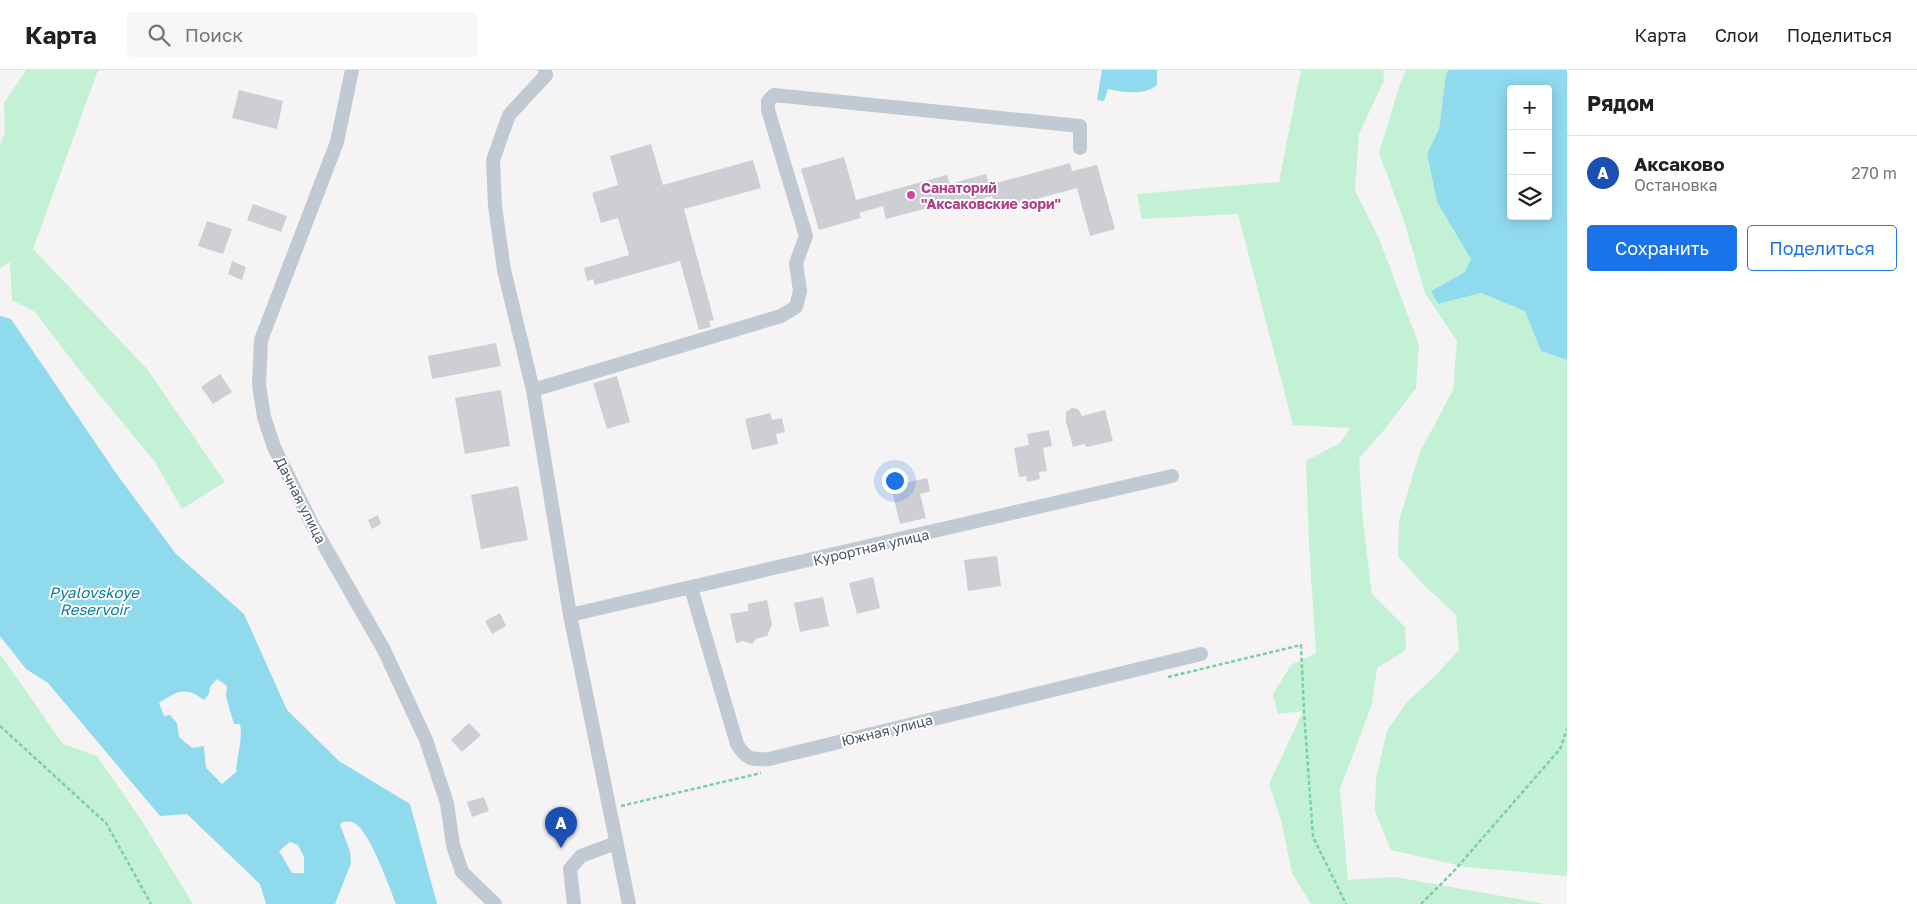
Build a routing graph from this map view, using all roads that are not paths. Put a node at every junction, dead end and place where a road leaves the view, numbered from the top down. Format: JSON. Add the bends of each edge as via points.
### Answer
{"nodes":[{"id":1,"x":352,"y":70,"type":"edge"},
{"id":2,"x":545,"y":70,"type":"edge"},
{"id":3,"x":1080,"y":148,"type":"dead end"},
{"id":4,"x":533,"y":390,"type":"junction"},
{"id":5,"x":1172,"y":476,"type":"dead end"},
{"id":6,"x":691,"y":588,"type":"junction"},
{"id":7,"x":570,"y":616,"type":"junction"},
{"id":8,"x":1201,"y":654,"type":"dead end"},
{"id":9,"x":616,"y":843,"type":"junction"},
{"id":10,"x":495,"y":904,"type":"edge"},
{"id":11,"x":574,"y":904,"type":"edge"},
{"id":12,"x":628,"y":904,"type":"edge"}],
"edges":[{"from":1,"to":10,"type":"street","name":"Дачная улица","via":[[337,142],[261,340],[259,385],[264,417],[274,447],[313,526],[384,650],[426,740],[447,804],[453,845],[462,872]]},
{"from":2,"to":4,"type":"street","via":[[546,75],[509,115],[493,160],[495,206],[504,270]]},
{"from":3,"to":4,"type":"street","via":[[1080,126],[774,95],[768,101],[768,110],[806,236],[796,264],[800,291],[796,307],[781,316]]},
{"from":4,"to":7,"type":"street"},
{"from":5,"to":6,"type":"street","name":"Курортная улица"},
{"from":6,"to":7,"type":"street","name":"Курортная улица"},
{"from":6,"to":8,"type":"street","name":"Южная улица","via":[[737,744],[744,755],[755,760]]},
{"from":7,"to":9,"type":"street"},
{"from":9,"to":11,"type":"street","via":[[581,856],[570,869]]},
{"from":9,"to":12,"type":"street"}]}
